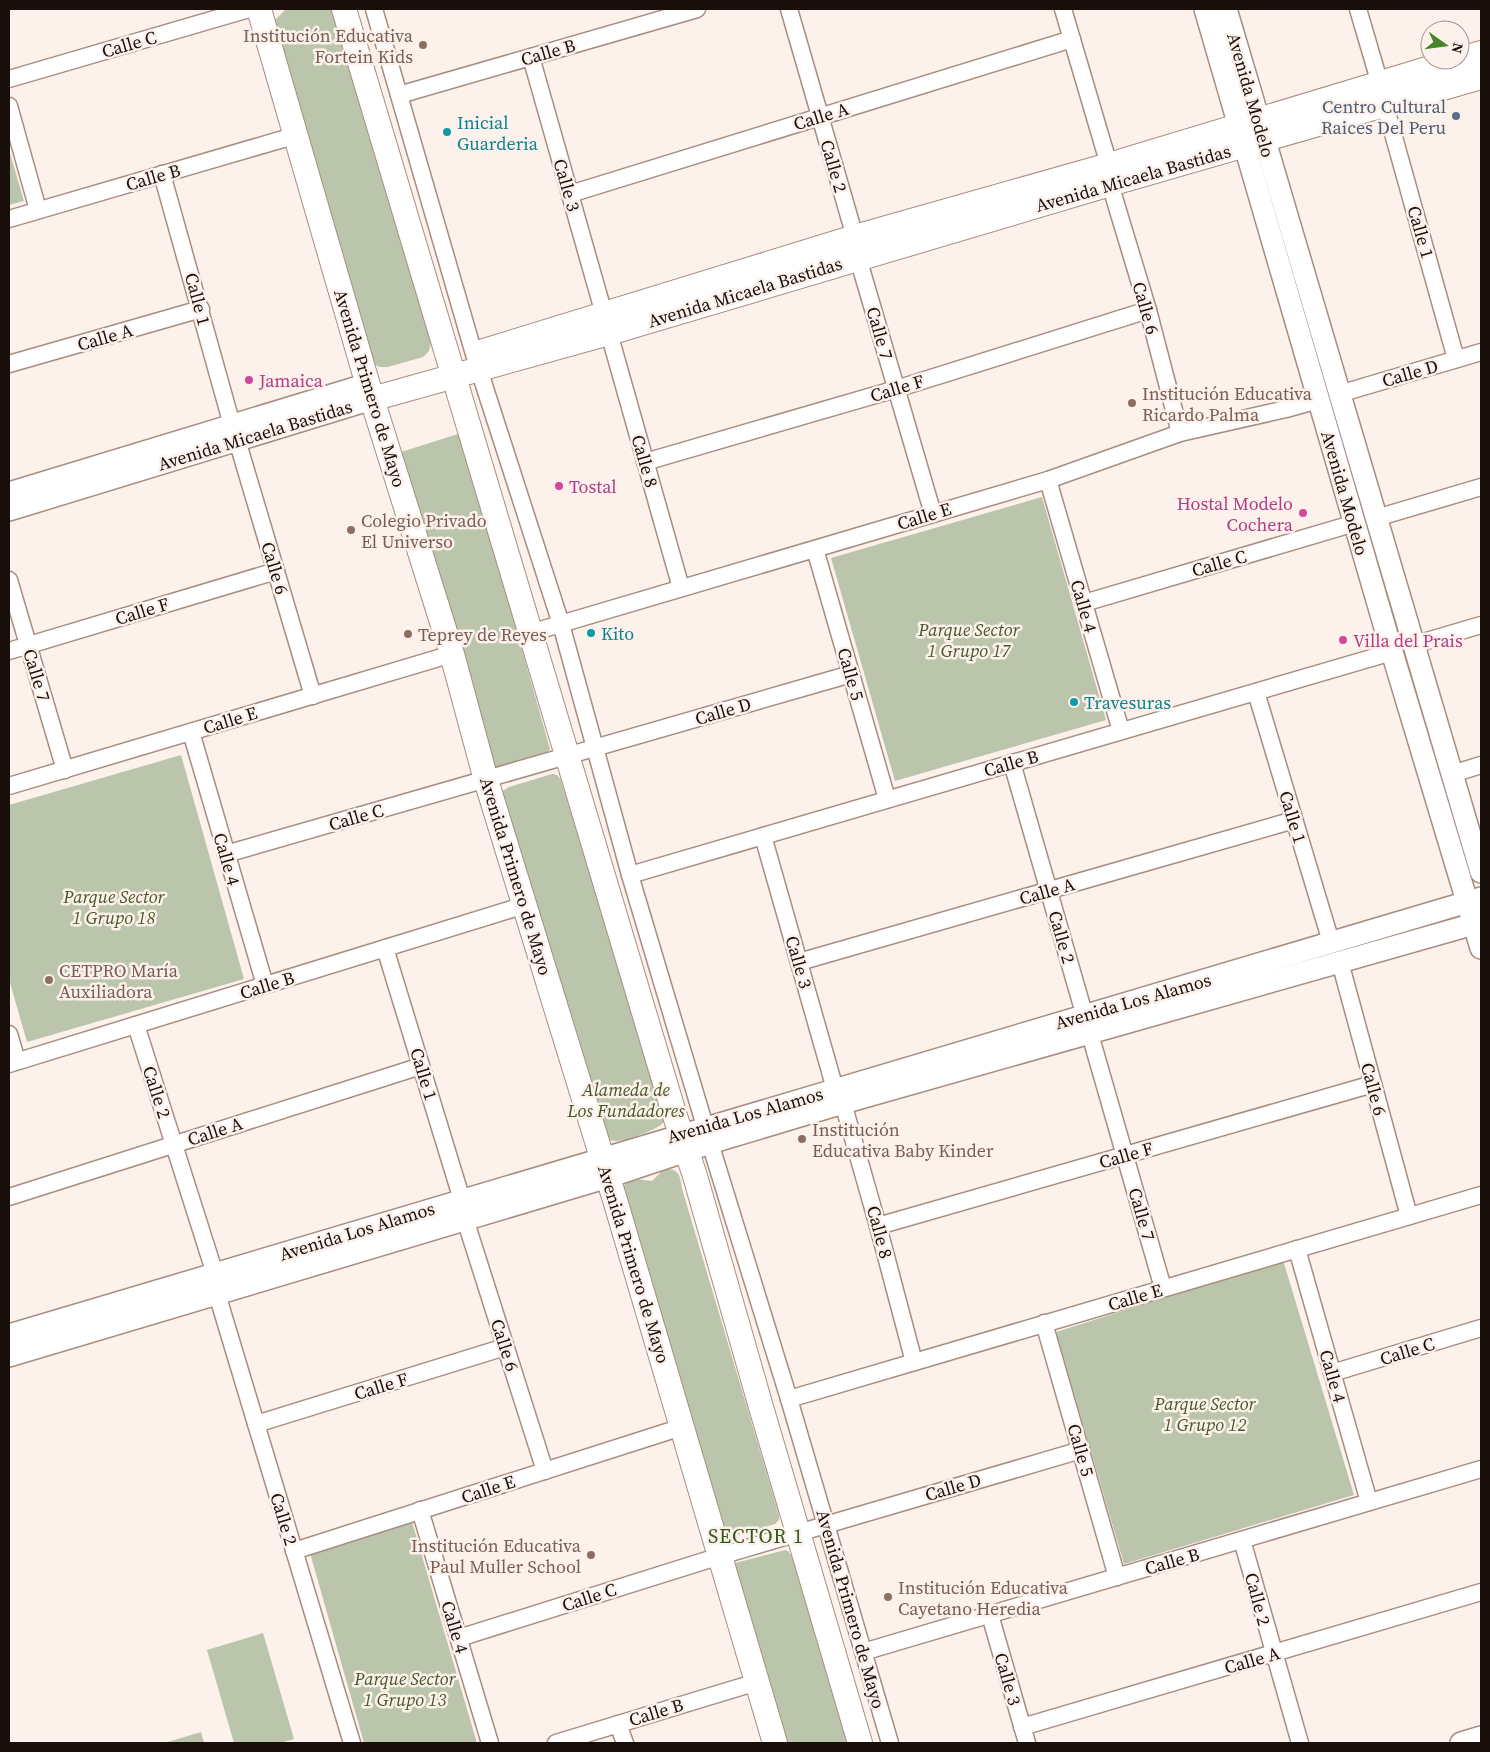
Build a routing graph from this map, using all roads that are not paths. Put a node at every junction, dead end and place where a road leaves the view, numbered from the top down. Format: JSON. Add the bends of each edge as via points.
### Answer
{"nodes":[{"id":1,"x":250,"y":9,"type":"edge"},
{"id":2,"x":259,"y":9,"type":"edge"},
{"id":3,"x":344,"y":9,"type":"edge"},
{"id":4,"x":374,"y":9,"type":"edge"},
{"id":5,"x":697,"y":9,"type":"edge"},
{"id":6,"x":789,"y":9,"type":"edge"},
{"id":7,"x":1063,"y":9,"type":"edge"},
{"id":8,"x":1205,"y":9,"type":"edge"},
{"id":9,"x":1226,"y":9,"type":"edge"},
{"id":10,"x":1358,"y":9,"type":"edge"},
{"id":11,"x":648,"y":16,"type":"edge"},
{"id":12,"x":1072,"y":39,"type":"junction"},
{"id":13,"x":531,"y":57,"type":"junction"},
{"id":14,"x":1437,"y":70,"type":"edge"},
{"id":15,"x":1481,"y":77,"type":"edge"},
{"id":16,"x":9,"y":79,"type":"edge"},
{"id":17,"x":399,"y":95,"type":"junction"},
{"id":18,"x":1382,"y":95,"type":"junction"},
{"id":19,"x":9,"y":106,"type":"edge"},
{"id":20,"x":820,"y":117,"type":"junction"},
{"id":21,"x":1252,"y":133,"type":"junction"},
{"id":22,"x":297,"y":135,"type":"junction"},
{"id":23,"x":162,"y":174,"type":"junction"},
{"id":24,"x":1110,"y":175,"type":"junction"},
{"id":25,"x":570,"y":194,"type":"junction"},
{"id":26,"x":38,"y":210,"type":"junction"},
{"id":27,"x":9,"y":218,"type":"edge"},
{"id":28,"x":856,"y":248,"type":"junction"},
{"id":29,"x":201,"y":309,"type":"junction"},
{"id":30,"x":1148,"y":310,"type":"junction"},
{"id":31,"x":606,"y":323,"type":"junction"},
{"id":32,"x":1481,"y":352,"type":"edge"},
{"id":33,"x":1456,"y":359,"type":"junction"},
{"id":34,"x":477,"y":361,"type":"junction"},
{"id":35,"x":9,"y":364,"type":"edge"},
{"id":36,"x":451,"y":369,"type":"junction"},
{"id":37,"x":896,"y":389,"type":"junction"},
{"id":38,"x":370,"y":391,"type":"junction"},
{"id":39,"x":1339,"y":394,"type":"junction"},
{"id":40,"x":1318,"y":400,"type":"junction"},
{"id":41,"x":234,"y":433,"type":"junction"},
{"id":42,"x":1180,"y":433,"type":"junction"},
{"id":43,"x":645,"y":462,"type":"junction"},
{"id":44,"x":1048,"y":480,"type":"junction"},
{"id":45,"x":1481,"y":486,"type":"edge"},
{"id":46,"x":9,"y":493,"type":"edge"},
{"id":47,"x":9,"y":510,"type":"edge"},
{"id":48,"x":933,"y":514,"type":"junction"},
{"id":49,"x":1376,"y":518,"type":"junction"},
{"id":50,"x":1354,"y":523,"type":"junction"},
{"id":51,"x":815,"y":549,"type":"junction"},
{"id":52,"x":276,"y":571,"type":"junction"},
{"id":53,"x":9,"y":580,"type":"edge"},
{"id":54,"x":681,"y":588,"type":"junction"},
{"id":55,"x":1084,"y":603,"type":"junction"},
{"id":56,"x":560,"y":624,"type":"junction"},
{"id":57,"x":1481,"y":624,"type":"edge"},
{"id":58,"x":530,"y":633,"type":"junction"},
{"id":59,"x":28,"y":645,"type":"junction"},
{"id":60,"x":1413,"y":645,"type":"junction"},
{"id":61,"x":9,"y":651,"type":"edge"},
{"id":62,"x":1392,"y":652,"type":"junction"},
{"id":63,"x":452,"y":654,"type":"junction"},
{"id":64,"x":851,"y":674,"type":"junction"},
{"id":65,"x":1256,"y":692,"type":"junction"},
{"id":66,"x":313,"y":696,"type":"junction"},
{"id":67,"x":1121,"y":731,"type":"junction"},
{"id":68,"x":191,"y":732,"type":"junction"},
{"id":69,"x":595,"y":749,"type":"junction"},
{"id":70,"x":568,"y":757,"type":"junction"},
{"id":71,"x":1012,"y":763,"type":"junction"},
{"id":72,"x":1481,"y":765,"type":"edge"},
{"id":73,"x":65,"y":770,"type":"junction"},
{"id":74,"x":1452,"y":774,"type":"junction"},
{"id":75,"x":486,"y":780,"type":"junction"},
{"id":76,"x":9,"y":786,"type":"edge"},
{"id":77,"x":887,"y":800,"type":"junction"},
{"id":78,"x":1294,"y":820,"type":"junction"},
{"id":79,"x":763,"y":836,"type":"junction"},
{"id":80,"x":226,"y":854,"type":"junction"},
{"id":81,"x":1481,"y":872,"type":"edge"},
{"id":82,"x":630,"y":875,"type":"junction"},
{"id":83,"x":1048,"y":890,"type":"junction"},
{"id":84,"x":1474,"y":900,"type":"edge"},
{"id":85,"x":525,"y":905,"type":"junction"},
{"id":86,"x":1478,"y":923,"type":"edge"},
{"id":87,"x":1330,"y":942,"type":"junction"},
{"id":88,"x":385,"y":948,"type":"junction"},
{"id":89,"x":1481,"y":948,"type":"edge"},
{"id":90,"x":799,"y":962,"type":"junction"},
{"id":91,"x":1340,"y":962,"type":"junction"},
{"id":92,"x":264,"y":985,"type":"junction"},
{"id":93,"x":1087,"y":1024,"type":"junction"},
{"id":94,"x":136,"y":1025,"type":"junction"},
{"id":95,"x":9,"y":1034,"type":"edge"},
{"id":96,"x":13,"y":1062,"type":"edge"},
{"id":97,"x":421,"y":1066,"type":"junction"},
{"id":98,"x":1373,"y":1084,"type":"junction"},
{"id":99,"x":839,"y":1096,"type":"junction"},
{"id":100,"x":708,"y":1135,"type":"junction"},
{"id":101,"x":684,"y":1143,"type":"junction"},
{"id":102,"x":174,"y":1144,"type":"junction"},
{"id":103,"x":1125,"y":1155,"type":"junction"},
{"id":104,"x":605,"y":1167,"type":"junction"},
{"id":105,"x":1481,"y":1195,"type":"edge"},
{"id":106,"x":9,"y":1197,"type":"edge"},
{"id":107,"x":464,"y":1210,"type":"junction"},
{"id":108,"x":1409,"y":1216,"type":"junction"},
{"id":109,"x":878,"y":1226,"type":"junction"},
{"id":110,"x":1297,"y":1250,"type":"junction"},
{"id":111,"x":216,"y":1284,"type":"junction"},
{"id":112,"x":1163,"y":1288,"type":"junction"},
{"id":113,"x":1044,"y":1323,"type":"junction"},
{"id":114,"x":1481,"y":1328,"type":"edge"},
{"id":115,"x":9,"y":1335,"type":"edge"},
{"id":116,"x":505,"y":1347,"type":"junction"},
{"id":117,"x":9,"y":1356,"type":"edge"},
{"id":118,"x":914,"y":1362,"type":"junction"},
{"id":119,"x":1332,"y":1373,"type":"junction"},
{"id":120,"x":789,"y":1399,"type":"junction"},
{"id":121,"x":256,"y":1424,"type":"junction"},
{"id":122,"x":682,"y":1427,"type":"junction"},
{"id":123,"x":1080,"y":1450,"type":"junction"},
{"id":124,"x":1481,"y":1469,"type":"edge"},
{"id":125,"x":545,"y":1471,"type":"junction"},
{"id":126,"x":1369,"y":1502,"type":"junction"},
{"id":127,"x":420,"y":1510,"type":"junction"},
{"id":128,"x":826,"y":1524,"type":"junction"},
{"id":129,"x":799,"y":1532,"type":"junction"},
{"id":130,"x":1242,"y":1540,"type":"junction"},
{"id":131,"x":294,"y":1551,"type":"junction"},
{"id":132,"x":720,"y":1556,"type":"junction"},
{"id":133,"x":1117,"y":1577,"type":"junction"},
{"id":134,"x":1481,"y":1592,"type":"edge"},
{"id":135,"x":990,"y":1614,"type":"junction"},
{"id":136,"x":459,"y":1638,"type":"junction"},
{"id":137,"x":863,"y":1652,"type":"junction"},
{"id":138,"x":1274,"y":1654,"type":"junction"},
{"id":139,"x":757,"y":1682,"type":"junction"},
{"id":140,"x":618,"y":1724,"type":"junction"},
{"id":141,"x":1022,"y":1727,"type":"junction"},
{"id":142,"x":1481,"y":1737,"type":"edge"},
{"id":143,"x":352,"y":1743,"type":"edge"},
{"id":144,"x":490,"y":1743,"type":"edge"},
{"id":145,"x":556,"y":1743,"type":"edge"},
{"id":146,"x":624,"y":1743,"type":"edge"},
{"id":147,"x":776,"y":1743,"type":"edge"},
{"id":148,"x":860,"y":1743,"type":"edge"},
{"id":149,"x":890,"y":1743,"type":"edge"},
{"id":150,"x":1027,"y":1743,"type":"edge"},
{"id":151,"x":1300,"y":1743,"type":"edge"},
{"id":152,"x":1461,"y":1743,"type":"edge"}],
"edges":[{"from":1,"to":16,"type":"street","name":"Calle C"},
{"from":2,"to":22,"type":"main road","name":"Avenida Primero de Mayo"},
{"from":3,"to":36,"type":"main road","name":"Avenida Primero de Mayo"},
{"from":4,"to":17,"type":"street","name":"Avenida Primero de Mayo"},
{"from":5,"to":11,"type":"street","name":"Calle B"},
{"from":6,"to":20,"type":"street","name":"Calle 2"},
{"from":7,"to":12,"type":"street"},
{"from":8,"to":21,"type":"street","name":"Avenida Modelo"},
{"from":9,"to":21,"type":"street","name":"Avenida Modelo"},
{"from":10,"to":18,"type":"street"},
{"from":11,"to":13,"type":"street","name":"Calle B"},
{"from":12,"to":20,"type":"street","name":"Calle A"},
{"from":12,"to":24,"type":"street"},
{"from":13,"to":17,"type":"street","name":"Calle B"},
{"from":13,"to":25,"type":"street","name":"Calle 3"},
{"from":14,"to":18,"type":"main road","name":"Avenida Micaela Bastidas"},
{"from":15,"to":18,"type":"main road","name":"Avenida Micaela Bastidas"},
{"from":17,"to":34,"type":"street","name":"Avenida Primero de Mayo"},
{"from":18,"to":21,"type":"main road","name":"Avenida Micaela Bastidas"},
{"from":18,"to":33,"type":"street","name":"Calle 1"},
{"from":19,"to":26,"type":"street"},
{"from":20,"to":25,"type":"street","name":"Calle A"},
{"from":20,"to":28,"type":"street","name":"Calle 2"},
{"from":21,"to":24,"type":"main road","name":"Avenida Micaela Bastidas"},
{"from":21,"to":39,"type":"street","name":"Avenida Modelo"},
{"from":21,"to":40,"type":"street","name":"Avenida Modelo"},
{"from":22,"to":23,"type":"street","name":"Calle B"},
{"from":22,"to":38,"type":"main road","name":"Avenida Primero de Mayo"},
{"from":23,"to":26,"type":"street","name":"Calle B"},
{"from":23,"to":29,"type":"street","name":"Calle 1"},
{"from":24,"to":28,"type":"main road","name":"Avenida Micaela Bastidas"},
{"from":24,"to":30,"type":"street","name":"Calle 6"},
{"from":25,"to":31,"type":"street","name":"Calle 3"},
{"from":26,"to":27,"type":"street","name":"Calle B"},
{"from":28,"to":31,"type":"main road","name":"Avenida Micaela Bastidas"},
{"from":28,"to":37,"type":"street","name":"Calle 7"},
{"from":29,"to":35,"type":"street","name":"Calle A"},
{"from":29,"to":41,"type":"street","name":"Calle 1"},
{"from":30,"to":37,"type":"street","name":"Calle F"},
{"from":30,"to":42,"type":"street","name":"Calle 6"},
{"from":31,"to":34,"type":"main road","name":"Avenida Micaela Bastidas"},
{"from":31,"to":43,"type":"street","name":"Calle 8"},
{"from":32,"to":33,"type":"street","name":"Calle D"},
{"from":33,"to":39,"type":"street","name":"Calle D"},
{"from":34,"to":36,"type":"main road","name":"Avenida Micaela Bastidas"},
{"from":34,"to":56,"type":"street","name":"Avenida Primero de Mayo"},
{"from":36,"to":38,"type":"main road","name":"Avenida Micaela Bastidas"},
{"from":36,"to":58,"type":"main road","name":"Avenida Primero de Mayo"},
{"from":37,"to":43,"type":"street","name":"Calle F"},
{"from":37,"to":48,"type":"street","name":"Calle 7"},
{"from":38,"to":41,"type":"street","name":"Avenida Micaela Bastidas"},
{"from":38,"to":63,"type":"main road","name":"Avenida Primero de Mayo"},
{"from":39,"to":49,"type":"street","name":"Avenida Modelo"},
{"from":40,"to":42,"type":"street","name":"Calle E"},
{"from":40,"to":50,"type":"street","name":"Avenida Modelo"},
{"from":41,"to":46,"type":"street","name":"Avenida Micaela Bastidas"},
{"from":41,"to":47,"type":"street","name":"Avenida Micaela Bastidas"},
{"from":41,"to":52,"type":"street","name":"Calle 6"},
{"from":42,"to":44,"type":"street","name":"Calle E"},
{"from":43,"to":54,"type":"street","name":"Calle 8"},
{"from":44,"to":48,"type":"street","name":"Calle E"},
{"from":44,"to":55,"type":"street","name":"Calle 4"},
{"from":45,"to":49,"type":"street"},
{"from":48,"to":51,"type":"street","name":"Calle E"},
{"from":49,"to":60,"type":"street","name":"Avenida Modelo"},
{"from":50,"to":55,"type":"street","name":"Calle C"},
{"from":50,"to":62,"type":"street","name":"Avenida Modelo"},
{"from":51,"to":54,"type":"street","name":"Calle E"},
{"from":51,"to":64,"type":"street","name":"Calle 5"},
{"from":52,"to":59,"type":"street","name":"Calle F"},
{"from":52,"to":66,"type":"street","name":"Calle 6"},
{"from":53,"to":59,"type":"street","name":"Calle 7"},
{"from":54,"to":56,"type":"street","name":"Calle E"},
{"from":55,"to":67,"type":"street","name":"Calle 4"},
{"from":56,"to":58,"type":"street","name":"Calle E"},
{"from":56,"to":69,"type":"street","name":"Avenida Primero de Mayo"},
{"from":57,"to":60,"type":"street"},
{"from":58,"to":70,"type":"main road","name":"Avenida Primero de Mayo"},
{"from":59,"to":61,"type":"street","name":"Calle F"},
{"from":59,"to":73,"type":"street","name":"Calle 7"},
{"from":60,"to":74,"type":"street","name":"Avenida Modelo"},
{"from":62,"to":65,"type":"street","name":"Calle B"},
{"from":62,"to":84,"type":"street","name":"Avenida Modelo"},
{"from":63,"to":66,"type":"street","name":"Calle E"},
{"from":63,"to":75,"type":"main road","name":"Avenida Primero de Mayo"},
{"from":64,"to":69,"type":"street","name":"Calle D"},
{"from":64,"to":77,"type":"street","name":"Calle 5"},
{"from":65,"to":67,"type":"street","name":"Calle B"},
{"from":65,"to":78,"type":"street","name":"Calle 1"},
{"from":66,"to":68,"type":"street","name":"Calle E"},
{"from":67,"to":71,"type":"street","name":"Calle B"},
{"from":68,"to":73,"type":"street","name":"Calle E"},
{"from":68,"to":80,"type":"street","name":"Calle 4"},
{"from":69,"to":70,"type":"street","name":"Calle D"},
{"from":69,"to":82,"type":"street","name":"Avenida Primero de Mayo"},
{"from":70,"to":75,"type":"street","name":"Calle C"},
{"from":70,"to":101,"type":"main road","name":"Avenida Primero de Mayo"},
{"from":71,"to":77,"type":"street","name":"Calle B"},
{"from":71,"to":83,"type":"street","name":"Calle 2"},
{"from":72,"to":74,"type":"street"},
{"from":73,"to":76,"type":"street","name":"Calle E"},
{"from":74,"to":81,"type":"street","name":"Avenida Modelo"},
{"from":75,"to":80,"type":"street","name":"Calle C"},
{"from":75,"to":85,"type":"main road","name":"Avenida Primero de Mayo"},
{"from":77,"to":79,"type":"street","name":"Calle B"},
{"from":78,"to":83,"type":"street","name":"Calle A"},
{"from":78,"to":87,"type":"street","name":"Calle 1"},
{"from":79,"to":82,"type":"street","name":"Calle B"},
{"from":79,"to":90,"type":"street","name":"Calle 3"},
{"from":80,"to":92,"type":"street","name":"Calle 4"},
{"from":82,"to":100,"type":"street","name":"Avenida Primero de Mayo"},
{"from":83,"to":90,"type":"street","name":"Calle A"},
{"from":83,"to":93,"type":"street","name":"Calle 2"},
{"from":84,"to":86,"type":"street","name":"Avenida Modelo"},
{"from":84,"to":87,"type":"street","name":"Avenida Los Alamos"},
{"from":85,"to":88,"type":"street","name":"Calle B"},
{"from":85,"to":104,"type":"main road","name":"Avenida Primero de Mayo"},
{"from":86,"to":89,"type":"street","name":"Avenida Modelo"},
{"from":86,"to":91,"type":"street","name":"Avenida Los Alamos"},
{"from":87,"to":93,"type":"street","name":"Avenida Los Alamos"},
{"from":88,"to":92,"type":"street","name":"Calle B"},
{"from":88,"to":97,"type":"street","name":"Calle 1"},
{"from":90,"to":99,"type":"street","name":"Calle 3"},
{"from":91,"to":93,"type":"street","name":"Avenida Los Alamos"},
{"from":91,"to":98,"type":"street","name":"Calle 6"},
{"from":92,"to":94,"type":"street","name":"Calle B"},
{"from":93,"to":99,"type":"street","name":"Avenida Los Alamos"},
{"from":93,"to":103,"type":"street","name":"Calle 7"},
{"from":94,"to":96,"type":"street","name":"Calle B"},
{"from":94,"to":102,"type":"street","name":"Calle 2"},
{"from":95,"to":96,"type":"street"},
{"from":97,"to":102,"type":"street","name":"Calle A"},
{"from":97,"to":107,"type":"street","name":"Calle 1"},
{"from":98,"to":103,"type":"street","name":"Calle F"},
{"from":98,"to":108,"type":"street","name":"Calle 6"},
{"from":99,"to":100,"type":"street","name":"Avenida Los Alamos"},
{"from":99,"to":109,"type":"street","name":"Calle 8"},
{"from":100,"to":101,"type":"street","name":"Avenida Los Alamos"},
{"from":100,"to":120,"type":"street","name":"Avenida Primero de Mayo"},
{"from":101,"to":104,"type":"street","name":"Avenida Los Alamos"},
{"from":101,"to":129,"type":"main road","name":"Avenida Primero de Mayo"},
{"from":102,"to":106,"type":"street","name":"Calle A"},
{"from":102,"to":111,"type":"street","name":"Calle 2"},
{"from":103,"to":109,"type":"street","name":"Calle F"},
{"from":103,"to":112,"type":"street","name":"Calle 7"},
{"from":104,"to":107,"type":"street","name":"Avenida Los Alamos"},
{"from":104,"to":122,"type":"main road","name":"Avenida Primero de Mayo"},
{"from":105,"to":108,"type":"street","name":"Calle E"},
{"from":107,"to":111,"type":"street","name":"Avenida Los Alamos"},
{"from":107,"to":116,"type":"street","name":"Calle 6"},
{"from":108,"to":110,"type":"street","name":"Calle E"},
{"from":109,"to":118,"type":"street","name":"Calle 8"},
{"from":110,"to":112,"type":"street","name":"Calle E"},
{"from":110,"to":119,"type":"street","name":"Calle 4"},
{"from":111,"to":115,"type":"street","name":"Avenida Los Alamos"},
{"from":111,"to":117,"type":"street","name":"Avenida Los Alamos"},
{"from":111,"to":121,"type":"street","name":"Calle 2"},
{"from":112,"to":113,"type":"street","name":"Calle E"},
{"from":113,"to":118,"type":"street","name":"Calle E"},
{"from":113,"to":123,"type":"street","name":"Calle 5"},
{"from":114,"to":119,"type":"street","name":"Calle C"},
{"from":116,"to":121,"type":"street","name":"Calle F"},
{"from":116,"to":125,"type":"street","name":"Calle 6"},
{"from":118,"to":120,"type":"street","name":"Calle E"},
{"from":119,"to":126,"type":"street","name":"Calle 4"},
{"from":120,"to":128,"type":"street","name":"Avenida Primero de Mayo"},
{"from":121,"to":131,"type":"street","name":"Calle 2"},
{"from":122,"to":125,"type":"street","name":"Calle E"},
{"from":122,"to":132,"type":"main road","name":"Avenida Primero de Mayo"},
{"from":123,"to":128,"type":"street","name":"Calle D"},
{"from":123,"to":133,"type":"street","name":"Calle 5"},
{"from":124,"to":126,"type":"street","name":"Calle B"},
{"from":125,"to":127,"type":"street","name":"Calle E"},
{"from":126,"to":130,"type":"street","name":"Calle B"},
{"from":127,"to":131,"type":"street","name":"Calle E"},
{"from":127,"to":136,"type":"street","name":"Calle 4"},
{"from":128,"to":129,"type":"street","name":"Calle D"},
{"from":128,"to":137,"type":"street","name":"Avenida Primero de Mayo"},
{"from":129,"to":132,"type":"street","name":"Calle C"},
{"from":129,"to":148,"type":"main road","name":"Avenida Primero de Mayo"},
{"from":130,"to":133,"type":"street","name":"Calle B"},
{"from":130,"to":138,"type":"street","name":"Calle 2"},
{"from":131,"to":143,"type":"street","name":"Calle 2"},
{"from":132,"to":136,"type":"street","name":"Calle C"},
{"from":132,"to":139,"type":"main road","name":"Avenida Primero de Mayo"},
{"from":133,"to":135,"type":"street","name":"Calle B"},
{"from":134,"to":138,"type":"street","name":"Calle A"},
{"from":135,"to":137,"type":"street","name":"Calle B"},
{"from":135,"to":141,"type":"street","name":"Calle 3"},
{"from":136,"to":144,"type":"street","name":"Calle 4"},
{"from":137,"to":149,"type":"street","name":"Avenida Primero de Mayo"},
{"from":138,"to":141,"type":"street","name":"Calle A"},
{"from":138,"to":151,"type":"street","name":"Calle 2"},
{"from":139,"to":140,"type":"street","name":"Calle B"},
{"from":139,"to":147,"type":"main road","name":"Avenida Primero de Mayo"},
{"from":140,"to":145,"type":"street","name":"Calle B"},
{"from":140,"to":146,"type":"street"},
{"from":141,"to":150,"type":"street","name":"Calle 3"},
{"from":142,"to":152,"type":"street"}]}
